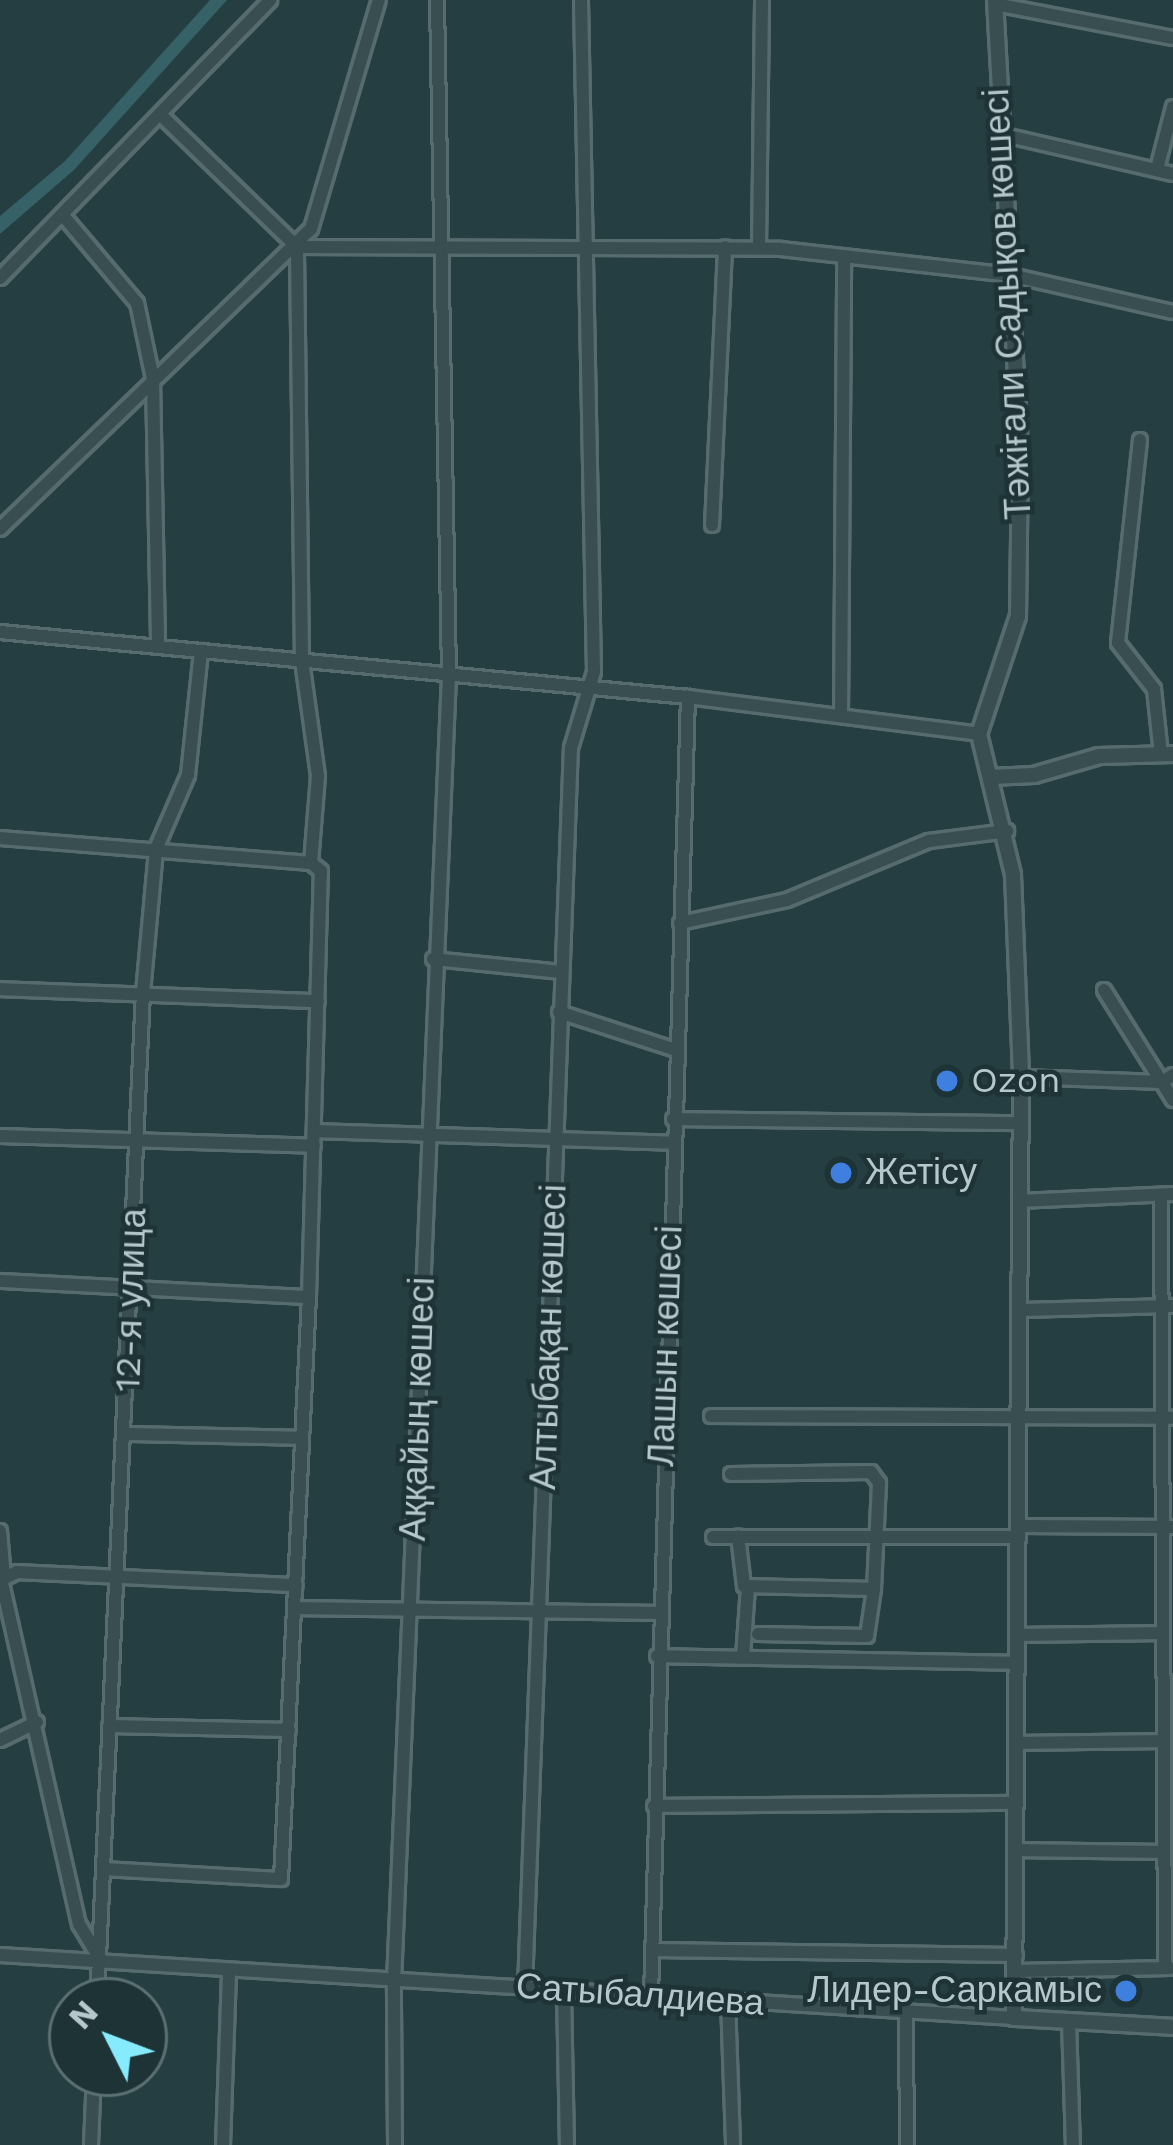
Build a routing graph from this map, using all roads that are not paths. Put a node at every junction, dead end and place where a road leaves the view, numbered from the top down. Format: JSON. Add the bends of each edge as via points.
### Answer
{"nodes":[{"id":1,"x":270,"y":0,"type":"edge"},
{"id":2,"x":379,"y":0,"type":"edge"},
{"id":3,"x":437,"y":0,"type":"edge"},
{"id":4,"x":581,"y":0,"type":"edge"},
{"id":5,"x":762,"y":0,"type":"edge"},
{"id":6,"x":995,"y":2,"type":"edge"},
{"id":7,"x":1173,"y":38,"type":"edge"},
{"id":8,"x":1173,"y":106,"type":"edge"},
{"id":9,"x":164,"y":117,"type":"junction"},
{"id":10,"x":1000,"y":134,"type":"junction"},
{"id":11,"x":1156,"y":169,"type":"junction"},
{"id":12,"x":1173,"y":174,"type":"edge"},
{"id":13,"x":66,"y":219,"type":"junction"},
{"id":14,"x":441,"y":243,"type":"junction"},
{"id":15,"x":585,"y":243,"type":"junction"},
{"id":16,"x":297,"y":247,"type":"junction"},
{"id":17,"x":725,"y":247,"type":"junction"},
{"id":18,"x":759,"y":248,"type":"junction"},
{"id":19,"x":844,"y":259,"type":"junction"},
{"id":20,"x":1010,"y":275,"type":"junction"},
{"id":21,"x":0,"y":278,"type":"edge"},
{"id":22,"x":1173,"y":311,"type":"edge"},
{"id":23,"x":152,"y":379,"type":"junction"},
{"id":24,"x":1139,"y":440,"type":"dead end"},
{"id":25,"x":712,"y":525,"type":"dead end"},
{"id":26,"x":0,"y":529,"type":"edge"},
{"id":27,"x":0,"y":632,"type":"edge"},
{"id":28,"x":158,"y":647,"type":"junction"},
{"id":29,"x":201,"y":650,"type":"junction"},
{"id":30,"x":302,"y":660,"type":"junction"},
{"id":31,"x":448,"y":674,"type":"junction"},
{"id":32,"x":588,"y":689,"type":"junction"},
{"id":33,"x":688,"y":697,"type":"junction"},
{"id":34,"x":841,"y":715,"type":"junction"},
{"id":35,"x":979,"y":734,"type":"junction"},
{"id":36,"x":1167,"y":754,"type":"edge"},
{"id":37,"x":991,"y":777,"type":"junction"},
{"id":38,"x":1007,"y":831,"type":"junction"},
{"id":39,"x":0,"y":838,"type":"edge"},
{"id":40,"x":156,"y":849,"type":"junction"},
{"id":41,"x":311,"y":863,"type":"junction"},
{"id":42,"x":680,"y":923,"type":"junction"},
{"id":43,"x":433,"y":959,"type":"junction"},
{"id":44,"x":560,"y":972,"type":"junction"},
{"id":45,"x":0,"y":989,"type":"edge"},
{"id":46,"x":1104,"y":991,"type":"dead end"},
{"id":47,"x":143,"y":994,"type":"junction"},
{"id":48,"x":318,"y":1000,"type":"junction"},
{"id":49,"x":559,"y":1012,"type":"junction"},
{"id":50,"x":676,"y":1050,"type":"junction"},
{"id":51,"x":1021,"y":1076,"type":"junction"},
{"id":52,"x":1168,"y":1079,"type":"edge"},
{"id":53,"x":1173,"y":1100,"type":"edge"},
{"id":54,"x":673,"y":1118,"type":"junction"},
{"id":55,"x":1018,"y":1123,"type":"junction"},
{"id":56,"x":314,"y":1131,"type":"junction"},
{"id":57,"x":0,"y":1136,"type":"edge"},
{"id":58,"x":428,"y":1136,"type":"junction"},
{"id":59,"x":138,"y":1140,"type":"junction"},
{"id":60,"x":556,"y":1141,"type":"junction"},
{"id":61,"x":672,"y":1143,"type":"junction"},
{"id":62,"x":314,"y":1146,"type":"junction"},
{"id":63,"x":1167,"y":1195,"type":"edge"},
{"id":64,"x":1019,"y":1201,"type":"junction"},
{"id":65,"x":0,"y":1281,"type":"edge"},
{"id":66,"x":132,"y":1288,"type":"junction"},
{"id":67,"x":309,"y":1297,"type":"junction"},
{"id":68,"x":1166,"y":1305,"type":"edge"},
{"id":69,"x":1018,"y":1310,"type":"junction"},
{"id":70,"x":711,"y":1416,"type":"dead end"},
{"id":71,"x":1168,"y":1418,"type":"edge"},
{"id":72,"x":1017,"y":1422,"type":"junction"},
{"id":73,"x":126,"y":1433,"type":"junction"},
{"id":74,"x":301,"y":1438,"type":"junction"},
{"id":75,"x":731,"y":1474,"type":"dead end"},
{"id":76,"x":1167,"y":1527,"type":"edge"},
{"id":77,"x":0,"y":1531,"type":"edge"},
{"id":78,"x":1019,"y":1532,"type":"junction"},
{"id":79,"x":738,"y":1536,"type":"junction"},
{"id":80,"x":713,"y":1537,"type":"dead end"},
{"id":81,"x":876,"y":1537,"type":"junction"},
{"id":82,"x":116,"y":1575,"type":"junction"},
{"id":83,"x":1,"y":1577,"type":"edge"},
{"id":84,"x":296,"y":1585,"type":"junction"},
{"id":85,"x":748,"y":1587,"type":"junction"},
{"id":86,"x":874,"y":1588,"type":"junction"},
{"id":87,"x":297,"y":1607,"type":"junction"},
{"id":88,"x":411,"y":1613,"type":"junction"},
{"id":89,"x":539,"y":1613,"type":"junction"},
{"id":90,"x":658,"y":1613,"type":"junction"},
{"id":91,"x":1160,"y":1633,"type":"junction"},
{"id":92,"x":758,"y":1634,"type":"dead end"},
{"id":93,"x":1020,"y":1635,"type":"junction"},
{"id":94,"x":657,"y":1656,"type":"junction"},
{"id":95,"x":743,"y":1657,"type":"junction"},
{"id":96,"x":1018,"y":1663,"type":"junction"},
{"id":97,"x":37,"y":1722,"type":"junction"},
{"id":98,"x":109,"y":1726,"type":"junction"},
{"id":99,"x":289,"y":1730,"type":"junction"},
{"id":100,"x":0,"y":1740,"type":"edge"},
{"id":101,"x":1161,"y":1741,"type":"junction"},
{"id":102,"x":1018,"y":1742,"type":"junction"},
{"id":103,"x":1017,"y":1803,"type":"junction"},
{"id":104,"x":654,"y":1806,"type":"junction"},
{"id":105,"x":1167,"y":1821,"type":"edge"},
{"id":106,"x":1017,"y":1850,"type":"junction"},
{"id":107,"x":1162,"y":1852,"type":"junction"},
{"id":108,"x":105,"y":1869,"type":"junction"},
{"id":109,"x":653,"y":1951,"type":"junction"},
{"id":110,"x":0,"y":1955,"type":"edge"},
{"id":111,"x":99,"y":1957,"type":"junction"},
{"id":112,"x":1016,"y":1963,"type":"junction"},
{"id":113,"x":1169,"y":1968,"type":"edge"},
{"id":114,"x":229,"y":1971,"type":"junction"},
{"id":115,"x":98,"y":1977,"type":"edge"},
{"id":116,"x":394,"y":1982,"type":"junction"},
{"id":117,"x":526,"y":1988,"type":"junction"},
{"id":118,"x":564,"y":1991,"type":"junction"},
{"id":119,"x":651,"y":1996,"type":"junction"},
{"id":120,"x":728,"y":2000,"type":"junction"},
{"id":121,"x":906,"y":2014,"type":"junction"},
{"id":122,"x":1015,"y":2018,"type":"junction"},
{"id":123,"x":1070,"y":2021,"type":"junction"},
{"id":124,"x":1173,"y":2027,"type":"edge"},
{"id":125,"x":93,"y":2097,"type":"edge"},
{"id":126,"x":91,"y":2145,"type":"edge"},
{"id":127,"x":223,"y":2145,"type":"edge"},
{"id":128,"x":395,"y":2145,"type":"edge"},
{"id":129,"x":567,"y":2145,"type":"edge"},
{"id":130,"x":733,"y":2145,"type":"edge"},
{"id":131,"x":908,"y":2145,"type":"edge"},
{"id":132,"x":1073,"y":2145,"type":"edge"}],
"edges":[{"from":1,"to":9,"type":"street"},
{"from":2,"to":16,"type":"street","via":[[310,229]]},
{"from":3,"to":14,"type":"street","name":"Аққайың көшесі"},
{"from":4,"to":15,"type":"street","name":"Алтыбақан көшесі"},
{"from":5,"to":18,"type":"street"},
{"from":6,"to":7,"type":"street"},
{"from":6,"to":10,"type":"street","name":"Тәжіғали Садықов көшесі"},
{"from":8,"to":11,"type":"street"},
{"from":9,"to":13,"type":"street"},
{"from":9,"to":16,"type":"street"},
{"from":10,"to":11,"type":"street"},
{"from":10,"to":20,"type":"street","name":"Тәжіғали Садықов көшесі"},
{"from":11,"to":12,"type":"street"},
{"from":13,"to":21,"type":"street"},
{"from":13,"to":23,"type":"street","via":[[137,303]]},
{"from":14,"to":15,"type":"street"},
{"from":14,"to":16,"type":"street"},
{"from":14,"to":31,"type":"street","name":"Аққайың көшесі"},
{"from":15,"to":17,"type":"street"},
{"from":15,"to":32,"type":"street","name":"Алтыбақан көшесі","via":[[594,672]]},
{"from":16,"to":23,"type":"street"},
{"from":16,"to":30,"type":"street"},
{"from":17,"to":18,"type":"street"},
{"from":17,"to":25,"type":"street"},
{"from":18,"to":19,"type":"street"},
{"from":19,"to":20,"type":"street"},
{"from":19,"to":34,"type":"street"},
{"from":20,"to":22,"type":"street"},
{"from":20,"to":35,"type":"street","name":"Тәжіғали Садықов көшесі","via":[[1018,608]]},
{"from":23,"to":26,"type":"street"},
{"from":23,"to":28,"type":"street"},
{"from":24,"to":36,"type":"street","via":[[1118,643],[1154,688]]},
{"from":27,"to":28,"type":"street"},
{"from":28,"to":29,"type":"street"},
{"from":29,"to":30,"type":"street"},
{"from":29,"to":40,"type":"street","name":"12-я улица","via":[[188,776]]},
{"from":30,"to":31,"type":"street"},
{"from":30,"to":41,"type":"street","via":[[317,776]]},
{"from":31,"to":32,"type":"street"},
{"from":31,"to":43,"type":"street","name":"Аққайың көшесі"},
{"from":32,"to":33,"type":"street"},
{"from":32,"to":44,"type":"street","name":"Алтыбақан көшесі","via":[[571,748]]},
{"from":33,"to":34,"type":"street"},
{"from":33,"to":42,"type":"street","name":"Лашын көшесі"},
{"from":34,"to":35,"type":"street"},
{"from":35,"to":37,"type":"street"},
{"from":36,"to":37,"type":"street","via":[[1099,756],[1034,775]]},
{"from":37,"to":38,"type":"street"},
{"from":38,"to":42,"type":"street","via":[[928,841],[787,900]]},
{"from":38,"to":51,"type":"street"},
{"from":39,"to":40,"type":"street"},
{"from":40,"to":41,"type":"street"},
{"from":40,"to":47,"type":"street","name":"12-я улица"},
{"from":41,"to":48,"type":"street","via":[[321,871]]},
{"from":42,"to":50,"type":"street","name":"Лашын көшесі"},
{"from":43,"to":44,"type":"street"},
{"from":43,"to":58,"type":"street","name":"Аққайың көшесі"},
{"from":44,"to":49,"type":"street","name":"Алтыбақан көшесі"},
{"from":45,"to":47,"type":"street"},
{"from":46,"to":52,"type":"street"},
{"from":47,"to":48,"type":"street"},
{"from":47,"to":59,"type":"street","name":"12-я улица"},
{"from":48,"to":56,"type":"street"},
{"from":49,"to":50,"type":"street"},
{"from":49,"to":60,"type":"street","name":"Алтыбақан көшесі"},
{"from":50,"to":54,"type":"street","name":"Лашын көшесі"},
{"from":51,"to":52,"type":"street"},
{"from":51,"to":55,"type":"street"},
{"from":52,"to":53,"type":"street"},
{"from":54,"to":55,"type":"street"},
{"from":54,"to":61,"type":"street","name":"Лашын көшесі"},
{"from":55,"to":64,"type":"street"},
{"from":56,"to":58,"type":"street"},
{"from":56,"to":62,"type":"street"},
{"from":57,"to":59,"type":"street"},
{"from":58,"to":60,"type":"street"},
{"from":58,"to":88,"type":"street","name":"Аққайың көшесі"},
{"from":59,"to":62,"type":"street"},
{"from":59,"to":66,"type":"street","name":"12-я улица"},
{"from":60,"to":61,"type":"street"},
{"from":60,"to":89,"type":"street","name":"Алтыбақан көшесі"},
{"from":61,"to":90,"type":"street","name":"Лашын көшесі"},
{"from":62,"to":67,"type":"street"},
{"from":63,"to":64,"type":"street"},
{"from":63,"to":68,"type":"street"},
{"from":64,"to":69,"type":"street"},
{"from":65,"to":66,"type":"street"},
{"from":66,"to":67,"type":"street"},
{"from":66,"to":73,"type":"street","name":"12-я улица"},
{"from":67,"to":74,"type":"street"},
{"from":68,"to":69,"type":"street"},
{"from":68,"to":71,"type":"street"},
{"from":69,"to":72,"type":"street"},
{"from":70,"to":72,"type":"street"},
{"from":71,"to":72,"type":"street"},
{"from":71,"to":76,"type":"street"},
{"from":72,"to":78,"type":"street"},
{"from":73,"to":74,"type":"street"},
{"from":73,"to":82,"type":"street","name":"12-я улица"},
{"from":74,"to":84,"type":"street"},
{"from":75,"to":81,"type":"street","via":[[871,1472],[879,1483]]},
{"from":76,"to":78,"type":"street"},
{"from":76,"to":91,"type":"street"},
{"from":77,"to":83,"type":"street"},
{"from":78,"to":81,"type":"street"},
{"from":78,"to":93,"type":"street"},
{"from":79,"to":80,"type":"street"},
{"from":79,"to":81,"type":"street"},
{"from":79,"to":85,"type":"street","via":[[740,1582]]},
{"from":81,"to":86,"type":"street"},
{"from":82,"to":83,"type":"street"},
{"from":82,"to":84,"type":"street"},
{"from":82,"to":98,"type":"street","name":"12-я улица"},
{"from":83,"to":97,"type":"street"},
{"from":84,"to":87,"type":"street"},
{"from":85,"to":86,"type":"street"},
{"from":85,"to":95,"type":"street"},
{"from":86,"to":92,"type":"street","via":[[867,1636]]},
{"from":87,"to":88,"type":"street"},
{"from":87,"to":99,"type":"street"},
{"from":88,"to":89,"type":"street"},
{"from":88,"to":116,"type":"street","name":"Аққайың көшесі"},
{"from":89,"to":90,"type":"street"},
{"from":89,"to":117,"type":"street","name":"Алтыбақан көшесі"},
{"from":90,"to":94,"type":"street","name":"Лашын көшесі"},
{"from":91,"to":93,"type":"street"},
{"from":91,"to":101,"type":"street"},
{"from":93,"to":96,"type":"street"},
{"from":94,"to":95,"type":"street"},
{"from":94,"to":104,"type":"street","name":"Лашын көшесі"},
{"from":95,"to":96,"type":"street"},
{"from":96,"to":102,"type":"street"},
{"from":97,"to":100,"type":"street"},
{"from":97,"to":111,"type":"street","via":[[80,1924]]},
{"from":98,"to":99,"type":"street"},
{"from":98,"to":108,"type":"street","name":"12-я улица"},
{"from":99,"to":108,"type":"street","via":[[281,1879]]},
{"from":101,"to":102,"type":"street"},
{"from":101,"to":105,"type":"street"},
{"from":102,"to":103,"type":"street"},
{"from":103,"to":104,"type":"street"},
{"from":103,"to":106,"type":"street"},
{"from":104,"to":109,"type":"street","name":"Лашын көшесі"},
{"from":105,"to":107,"type":"street"},
{"from":106,"to":107,"type":"street"},
{"from":106,"to":112,"type":"street"},
{"from":107,"to":113,"type":"street"},
{"from":108,"to":111,"type":"street","name":"12-я улица"},
{"from":109,"to":112,"type":"street"},
{"from":109,"to":119,"type":"street","name":"Лашын көшесі"},
{"from":110,"to":111,"type":"street","name":"Сатыбалдиева"},
{"from":111,"to":114,"type":"street","name":"Сатыбалдиева"},
{"from":111,"to":115,"type":"street","name":"12-я улица"},
{"from":112,"to":113,"type":"street"},
{"from":112,"to":122,"type":"street"},
{"from":114,"to":116,"type":"street","name":"Сатыбалдиева"},
{"from":114,"to":127,"type":"street"},
{"from":116,"to":117,"type":"street","name":"Сатыбалдиева"},
{"from":116,"to":128,"type":"street","name":"Аққайың көшесі"},
{"from":117,"to":118,"type":"street","name":"Сатыбалдиева"},
{"from":118,"to":119,"type":"street","name":"Сатыбалдиева"},
{"from":118,"to":129,"type":"street"},
{"from":119,"to":120,"type":"street","name":"Сатыбалдиева"},
{"from":120,"to":121,"type":"street","name":"Сатыбалдиева"},
{"from":120,"to":130,"type":"street"},
{"from":121,"to":122,"type":"street","name":"Сатыбалдиева"},
{"from":121,"to":131,"type":"street"},
{"from":122,"to":123,"type":"street","name":"Сатыбалдиева"},
{"from":123,"to":124,"type":"street","name":"Сатыбалдиева"},
{"from":123,"to":132,"type":"street"},
{"from":125,"to":126,"type":"street"}]}
